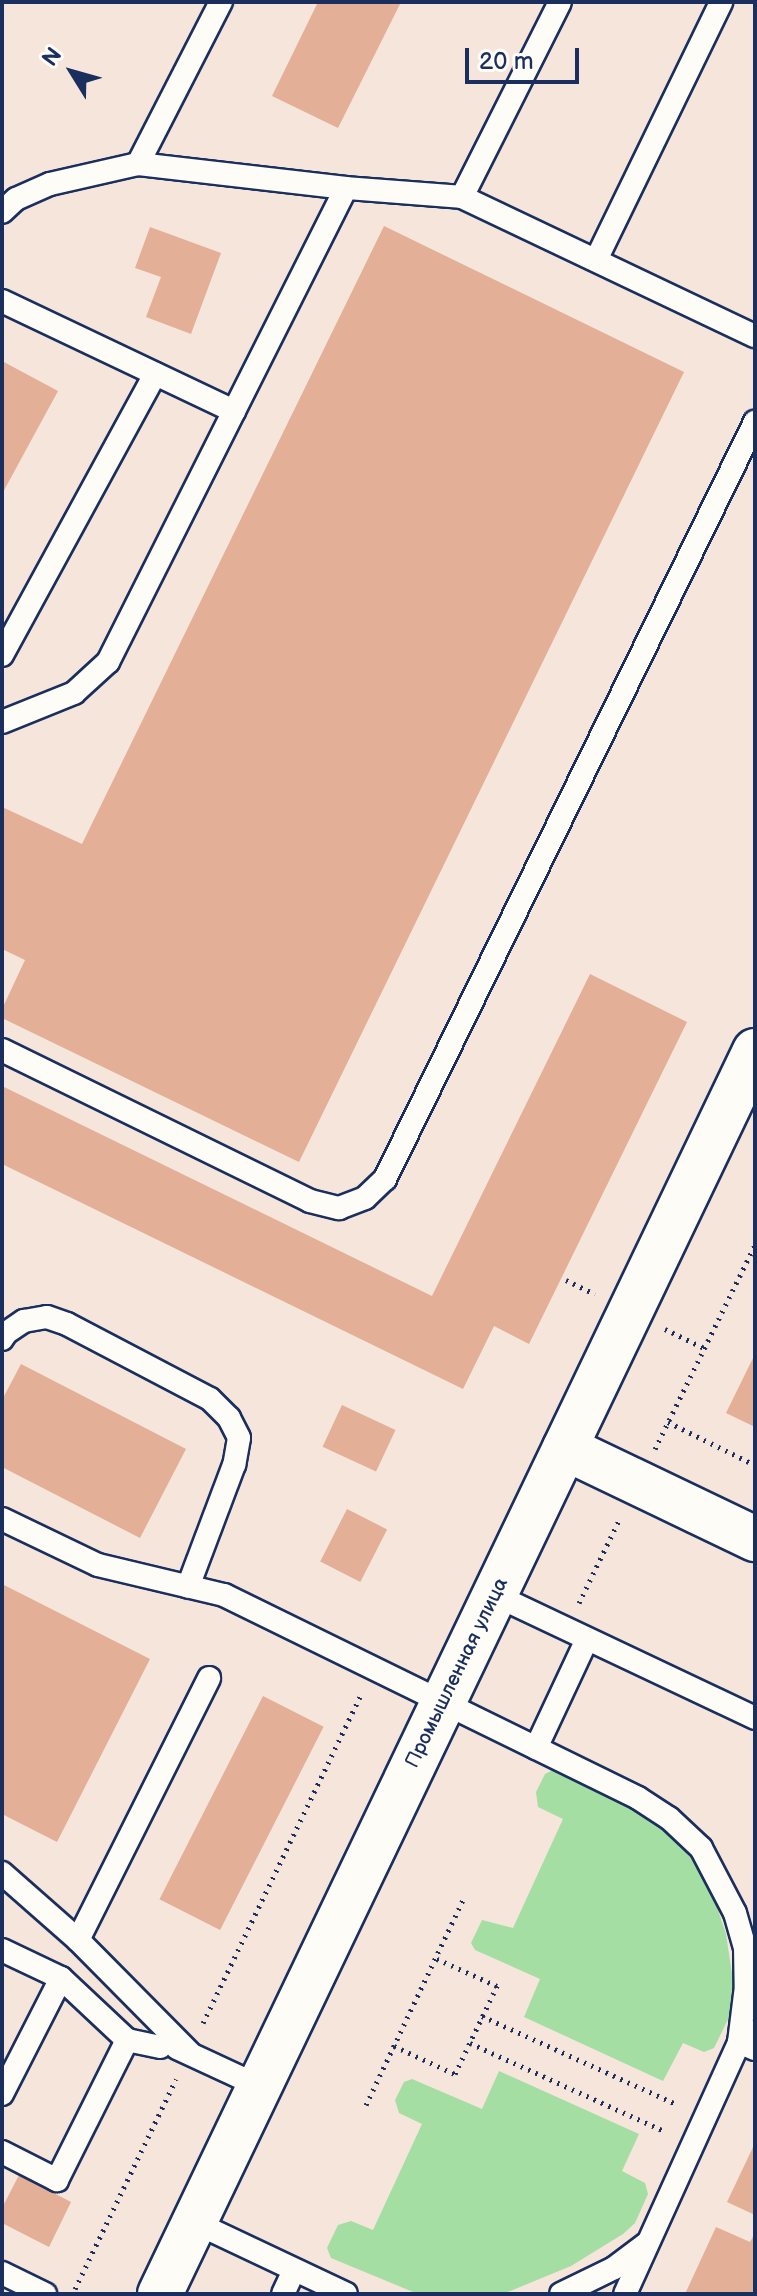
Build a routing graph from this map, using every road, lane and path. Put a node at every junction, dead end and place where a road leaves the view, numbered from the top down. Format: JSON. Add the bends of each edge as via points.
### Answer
{"nodes":[{"id":1,"x":221,"y":2,"type":"edge"},
{"id":2,"x":560,"y":2,"type":"edge"},
{"id":3,"x":721,"y":2,"type":"edge"},
{"id":4,"x":138,"y":164,"type":"junction"},
{"id":5,"x":346,"y":188,"type":"junction"},
{"id":6,"x":462,"y":197,"type":"junction"},
{"id":7,"x":2,"y":212,"type":"edge"},
{"id":8,"x":596,"y":260,"type":"junction"},
{"id":9,"x":2,"y":301,"type":"edge"},
{"id":10,"x":755,"y":336,"type":"edge"},
{"id":11,"x":155,"y":374,"type":"junction"},
{"id":12,"x":234,"y":411,"type":"junction"},
{"id":13,"x":755,"y":422,"type":"edge"},
{"id":14,"x":2,"y":655,"type":"edge"},
{"id":15,"x":2,"y":722,"type":"edge"},
{"id":16,"x":2,"y":1050,"type":"edge"},
{"id":17,"x":755,"y":1051,"type":"edge"},
{"id":18,"x":755,"y":1245,"type":"edge"},
{"id":19,"x":2,"y":1339,"type":"edge"},
{"id":20,"x":668,"y":1422,"type":"junction"},
{"id":21,"x":565,"y":1448,"type":"junction"},
{"id":22,"x":755,"y":1465,"type":"edge"},
{"id":23,"x":638,"y":1483,"type":"junction"},
{"id":24,"x":2,"y":1519,"type":"edge"},
{"id":25,"x":755,"y":1539,"type":"edge"},
{"id":26,"x":188,"y":1587,"type":"junction"},
{"id":27,"x":495,"y":1595,"type":"junction"},
{"id":28,"x":566,"y":1629,"type":"junction"},
{"id":29,"x":587,"y":1639,"type":"junction"},
{"id":30,"x":374,"y":1668,"type":"junction"},
{"id":31,"x":209,"y":1678,"type":"dead end"},
{"id":32,"x":443,"y":1702,"type":"junction"},
{"id":33,"x":755,"y":1718,"type":"edge"},
{"id":34,"x":536,"y":1748,"type":"junction"},
{"id":35,"x":2,"y":1873,"type":"edge"},
{"id":36,"x":464,"y":1898,"type":"dead end"},
{"id":37,"x":78,"y":1940,"type":"junction"},
{"id":38,"x":2,"y":1950,"type":"edge"},
{"id":39,"x":435,"y":1958,"type":"junction"},
{"id":40,"x":61,"y":1978,"type":"junction"},
{"id":41,"x":755,"y":2006,"type":"edge"},
{"id":42,"x":482,"y":2016,"type":"junction"},
{"id":43,"x":127,"y":2040,"type":"junction"},
{"id":44,"x":470,"y":2043,"type":"junction"},
{"id":45,"x":394,"y":2046,"type":"junction"},
{"id":46,"x":747,"y":2046,"type":"edge"},
{"id":47,"x":160,"y":2047,"type":"junction"},
{"id":48,"x":189,"y":2052,"type":"junction"},
{"id":49,"x":112,"y":2069,"type":"junction"},
{"id":50,"x":259,"y":2086,"type":"junction"},
{"id":51,"x":2,"y":2094,"type":"edge"},
{"id":52,"x":366,"y":2105,"type":"dead end"},
{"id":53,"x":704,"y":2118,"type":"junction"},
{"id":54,"x":692,"y":2144,"type":"junction"},
{"id":55,"x":2,"y":2152,"type":"edge"},
{"id":56,"x":194,"y":2222,"type":"junction"},
{"id":57,"x":648,"y":2242,"type":"junction"},
{"id":58,"x":294,"y":2270,"type":"junction"},
{"id":59,"x":2,"y":2273,"type":"edge"},
{"id":60,"x":166,"y":2292,"type":"edge"},
{"id":61,"x":45,"y":2294,"type":"edge"},
{"id":62,"x":73,"y":2294,"type":"edge"},
{"id":63,"x":283,"y":2294,"type":"edge"},
{"id":64,"x":346,"y":2294,"type":"edge"},
{"id":65,"x":561,"y":2294,"type":"edge"},
{"id":66,"x":625,"y":2294,"type":"edge"}],
"edges":[{"from":1,"to":4,"type":"lane"},
{"from":2,"to":6,"type":"lane"},
{"from":3,"to":8,"type":"lane"},
{"from":4,"to":5,"type":"lane"},
{"from":4,"to":7,"type":"lane","via":[[50,184],[16,199]]},
{"from":5,"to":6,"type":"lane"},
{"from":5,"to":12,"type":"lane"},
{"from":6,"to":8,"type":"lane"},
{"from":8,"to":10,"type":"lane"},
{"from":9,"to":11,"type":"lane"},
{"from":11,"to":12,"type":"lane"},
{"from":11,"to":14,"type":"lane"},
{"from":12,"to":15,"type":"lane","via":[[108,662],[74,693]]},
{"from":13,"to":16,"type":"lane","via":[[385,1179],[365,1198],[339,1208],[310,1201]]},
{"from":17,"to":21,"type":"main road","name":"Промышленная улица"},
{"from":18,"to":20,"type":"path"},
{"from":19,"to":26,"type":"lane","via":[[24,1321],[47,1317],[210,1399],[229,1418],[239,1438],[234,1465]]},
{"from":20,"to":22,"type":"path"},
{"from":20,"to":23,"type":"path"},
{"from":21,"to":23,"type":"main road"},
{"from":21,"to":27,"type":"main road","name":"Промышленная улица"},
{"from":23,"to":25,"type":"main road"},
{"from":23,"to":28,"type":"path"},
{"from":24,"to":26,"type":"lane","via":[[98,1565]]},
{"from":26,"to":30,"type":"lane","via":[[224,1595]]},
{"from":27,"to":28,"type":"lane"},
{"from":27,"to":32,"type":"main road","name":"Промышленная улица"},
{"from":28,"to":29,"type":"lane"},
{"from":29,"to":33,"type":"lane"},
{"from":29,"to":34,"type":"lane"},
{"from":30,"to":32,"type":"lane"},
{"from":30,"to":48,"type":"path"},
{"from":31,"to":37,"type":"lane"},
{"from":32,"to":34,"type":"lane"},
{"from":32,"to":50,"type":"main road","name":"Промышленная улица"},
{"from":34,"to":46,"type":"lane","via":[[638,1798],[701,1848],[735,1913],[745,1947]]},
{"from":35,"to":37,"type":"lane"},
{"from":36,"to":39,"type":"path"},
{"from":37,"to":48,"type":"lane"},
{"from":38,"to":40,"type":"lane"},
{"from":39,"to":42,"type":"path","via":[[497,1986]]},
{"from":39,"to":45,"type":"path"},
{"from":40,"to":43,"type":"lane"},
{"from":40,"to":51,"type":"lane"},
{"from":41,"to":46,"type":"lane"},
{"from":42,"to":44,"type":"path"},
{"from":42,"to":53,"type":"path"},
{"from":43,"to":47,"type":"lane"},
{"from":43,"to":49,"type":"lane"},
{"from":44,"to":45,"type":"path","via":[[455,2074]]},
{"from":44,"to":54,"type":"path"},
{"from":45,"to":52,"type":"path"},
{"from":46,"to":53,"type":"lane"},
{"from":47,"to":48,"type":"lane"},
{"from":47,"to":49,"type":"lane","via":[[137,2052]]},
{"from":48,"to":50,"type":"lane"},
{"from":48,"to":62,"type":"path"},
{"from":49,"to":55,"type":"lane","via":[[57,2180]]},
{"from":50,"to":56,"type":"main road","name":"Промышленная улица"},
{"from":53,"to":54,"type":"lane"},
{"from":54,"to":57,"type":"lane"},
{"from":56,"to":58,"type":"lane"},
{"from":56,"to":60,"type":"main road","name":"Промышленная улица"},
{"from":57,"to":65,"type":"lane","via":[[614,2268]]},
{"from":57,"to":66,"type":"lane"},
{"from":58,"to":63,"type":"lane"},
{"from":58,"to":64,"type":"lane"},
{"from":59,"to":61,"type":"lane"}]}
